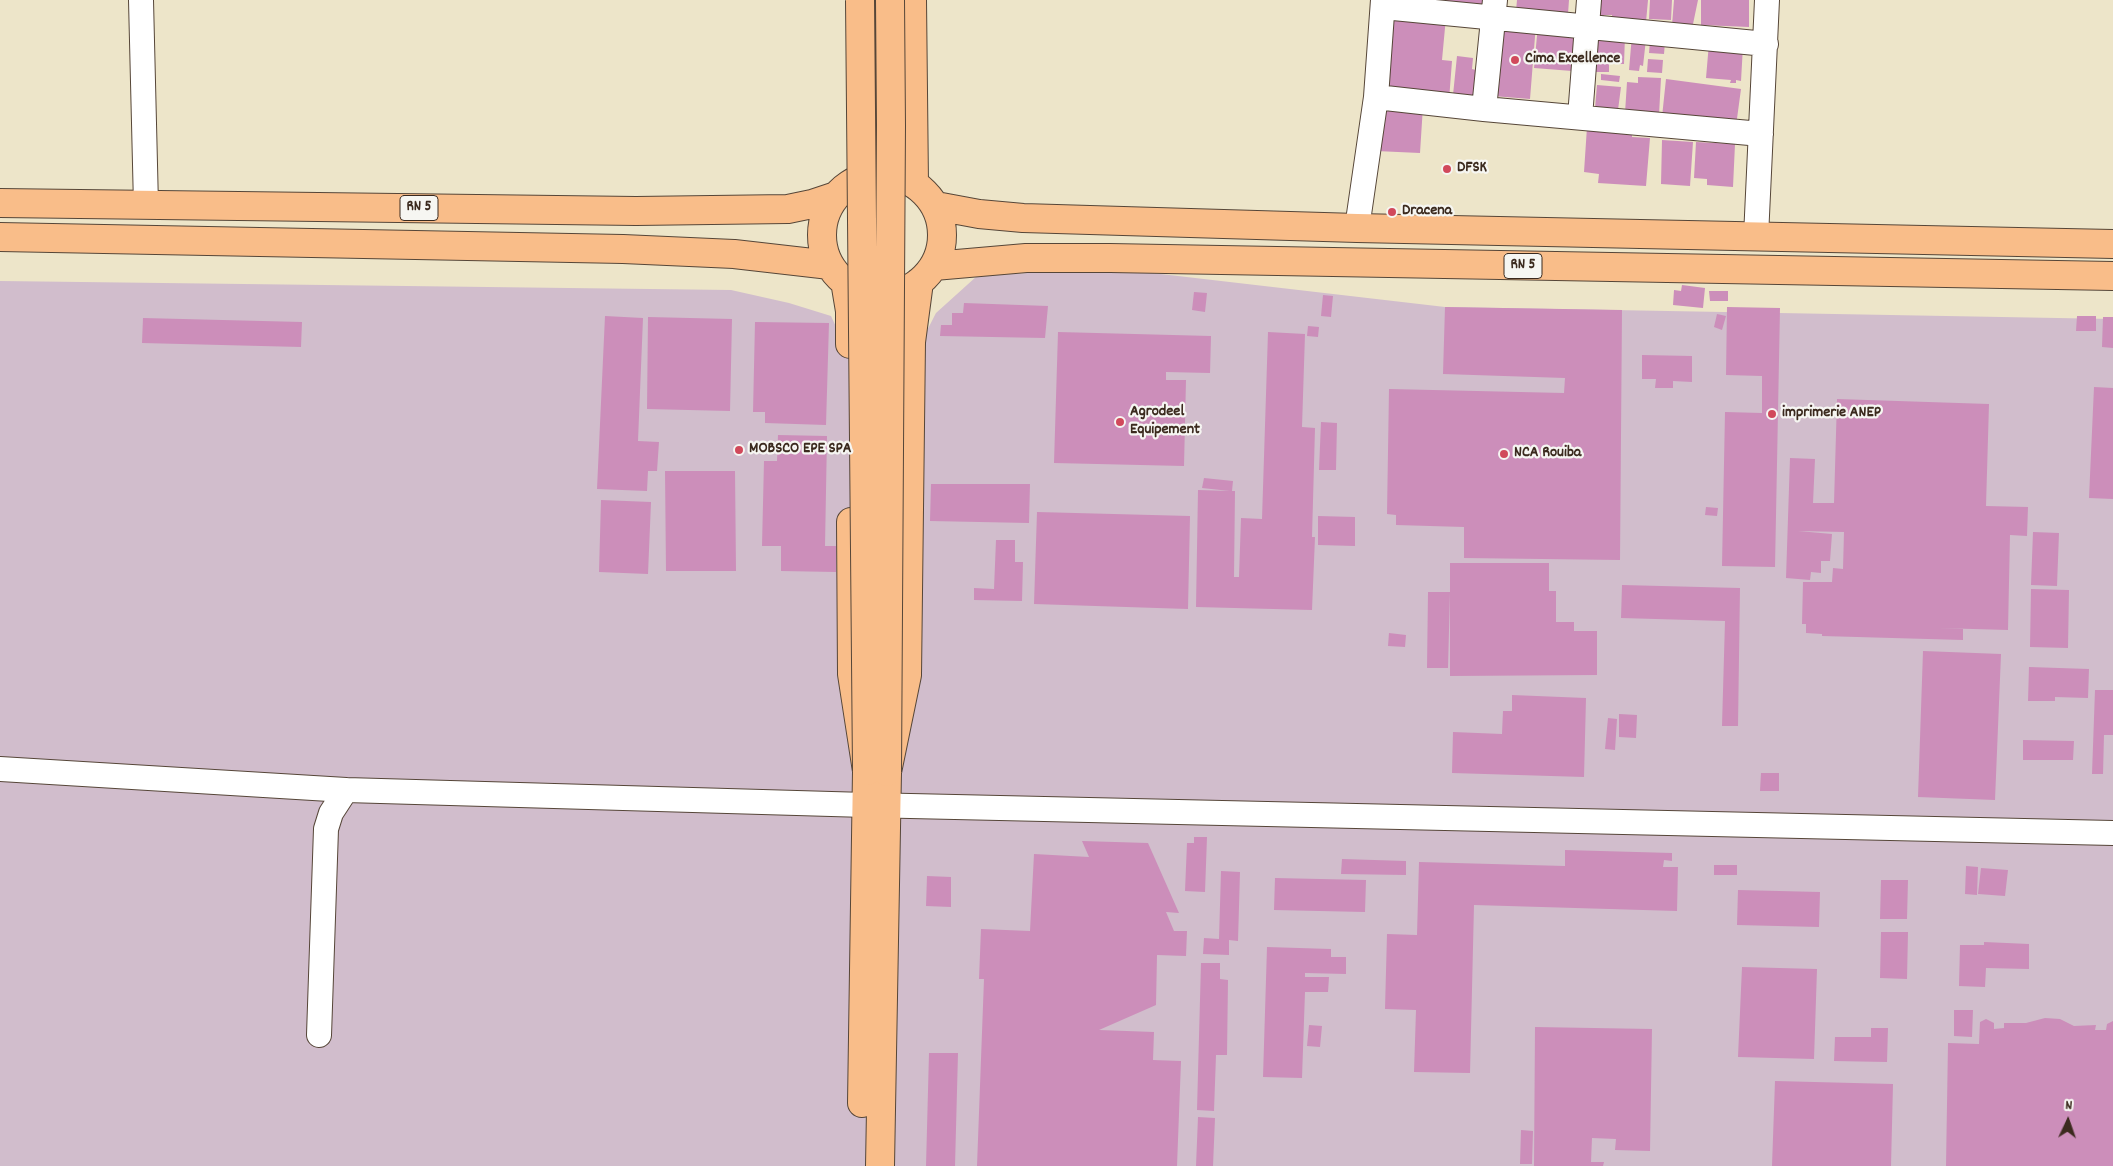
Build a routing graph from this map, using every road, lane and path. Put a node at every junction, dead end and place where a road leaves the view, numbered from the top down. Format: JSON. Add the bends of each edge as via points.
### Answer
{"nodes":[{"id":1,"x":141,"y":0,"type":"edge"},
{"id":2,"x":847,"y":0,"type":"edge"},
{"id":3,"x":860,"y":0,"type":"edge"},
{"id":4,"x":890,"y":0,"type":"edge"},
{"id":5,"x":912,"y":0,"type":"edge"},
{"id":6,"x":1589,"y":0,"type":"edge"},
{"id":7,"x":1767,"y":0,"type":"edge"},
{"id":8,"x":1383,"y":3,"type":"edge"},
{"id":9,"x":1494,"y":9,"type":"edge"},
{"id":10,"x":1587,"y":26,"type":"junction"},
{"id":11,"x":1766,"y":44,"type":"junction"},
{"id":12,"x":1376,"y":97,"type":"junction"},
{"id":13,"x":1484,"y":109,"type":"junction"},
{"id":14,"x":1580,"y":117,"type":"junction"},
{"id":15,"x":1761,"y":134,"type":"junction"},
{"id":16,"x":914,"y":183,"type":"junction"},
{"id":17,"x":842,"y":190,"type":"junction"},
{"id":18,"x":0,"y":203,"type":"edge"},
{"id":19,"x":146,"y":205,"type":"junction"},
{"id":20,"x":936,"y":206,"type":"junction"},
{"id":21,"x":1357,"y":228,"type":"junction"},
{"id":22,"x":1756,"y":237,"type":"junction"},
{"id":23,"x":0,"y":238,"type":"edge"},
{"id":24,"x":2113,"y":244,"type":"edge"},
{"id":25,"x":837,"y":273,"type":"junction"},
{"id":26,"x":926,"y":274,"type":"junction"},
{"id":27,"x":2113,"y":276,"type":"edge"},
{"id":28,"x":0,"y":769,"type":"edge"},
{"id":29,"x":877,"y":771,"type":"junction"},
{"id":30,"x":346,"y":790,"type":"junction"},
{"id":31,"x":877,"y":804,"type":"junction"},
{"id":32,"x":2113,"y":833,"type":"edge"},
{"id":33,"x":319,"y":1035,"type":"dead end"},
{"id":34,"x":861,"y":1166,"type":"edge"},
{"id":35,"x":880,"y":1166,"type":"edge"}],
"edges":[{"from":1,"to":19,"type":"street"},
{"from":2,"to":17,"type":"highway"},
{"from":3,"to":29,"type":"highway","bridge":true},
{"from":4,"to":29,"type":"highway","bridge":true,"via":[[891,125]]},
{"from":5,"to":16,"type":"highway"},
{"from":6,"to":10,"type":"street"},
{"from":7,"to":11,"type":"street"},
{"from":8,"to":9,"type":"street"},
{"from":8,"to":12,"type":"street"},
{"from":9,"to":10,"type":"street"},
{"from":9,"to":13,"type":"street"},
{"from":10,"to":11,"type":"street"},
{"from":10,"to":14,"type":"street"},
{"from":11,"to":15,"type":"street"},
{"from":12,"to":13,"type":"street"},
{"from":12,"to":21,"type":"street"},
{"from":13,"to":14,"type":"street"},
{"from":14,"to":15,"type":"street"},
{"from":15,"to":22,"type":"street"},
{"from":16,"to":17,"type":"highway","via":[[881,174],[864,177]]},
{"from":16,"to":20,"type":"highway"},
{"from":17,"to":19,"type":"highway","number":"RN 5","via":[[812,204],[788,209],[740,211]]},
{"from":17,"to":25,"type":"highway","via":[[827,212],[822,230],[824,248]]},
{"from":18,"to":19,"type":"highway","number":"RN 5"},
{"from":20,"to":21,"type":"highway","number":"RN 5","via":[[1022,218]]},
{"from":20,"to":26,"type":"highway","via":[[941,221],[940,252]]},
{"from":21,"to":22,"type":"highway","number":"RN 5"},
{"from":22,"to":24,"type":"highway","number":"RN 5"},
{"from":23,"to":25,"type":"highway","number":"RN 5","via":[[623,249],[734,254]]},
{"from":25,"to":26,"type":"highway","via":[[858,290],[873,294],[905,290]]},
{"from":25,"to":29,"type":"highway","via":[[850,318],[852,674]]},
{"from":26,"to":27,"type":"highway","number":"RN 5","via":[[1026,258],[1110,258]]},
{"from":26,"to":29,"type":"highway","via":[[910,342],[908,675]]},
{"from":28,"to":30,"type":"street"},
{"from":29,"to":31,"type":"highway"},
{"from":30,"to":31,"type":"street"},
{"from":30,"to":33,"type":"street","via":[[326,830]]},
{"from":31,"to":32,"type":"street"},
{"from":31,"to":34,"type":"highway"},
{"from":31,"to":35,"type":"highway"}]}
